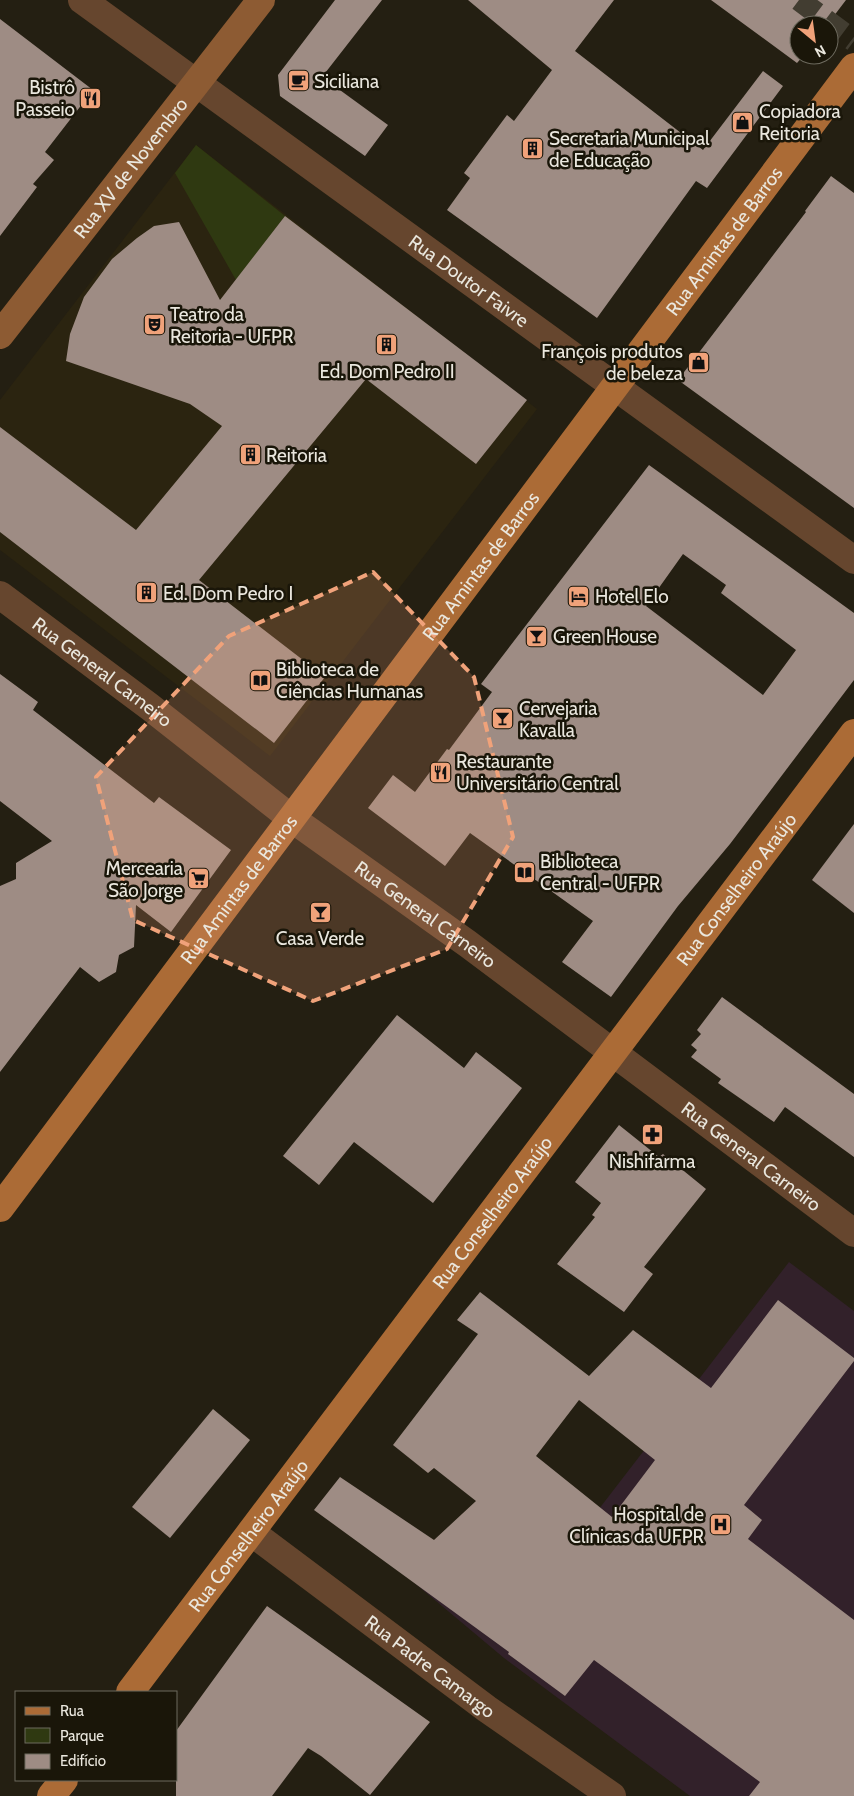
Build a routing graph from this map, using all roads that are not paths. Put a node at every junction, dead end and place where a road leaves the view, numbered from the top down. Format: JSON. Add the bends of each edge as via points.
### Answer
{"nodes":[{"id":1,"x":82,"y":0,"type":"edge"},
{"id":2,"x":261,"y":0,"type":"edge"},
{"id":3,"x":854,"y":67,"type":"edge"},
{"id":4,"x":197,"y":83,"type":"junction"},
{"id":5,"x":0,"y":335,"type":"edge"},
{"id":6,"x":615,"y":388,"type":"junction"},
{"id":7,"x":854,"y":560,"type":"edge"},
{"id":8,"x":0,"y":595,"type":"edge"},
{"id":9,"x":854,"y":733,"type":"edge"},
{"id":10,"x":291,"y":818,"type":"junction"},
{"id":11,"x":612,"y":1052,"type":"junction"},
{"id":12,"x":0,"y":1208,"type":"edge"},
{"id":13,"x":854,"y":1233,"type":"edge"},
{"id":14,"x":251,"y":1532,"type":"junction"},
{"id":15,"x":131,"y":1691,"type":"edge"},
{"id":16,"x":63,"y":1781,"type":"edge"},
{"id":17,"x":51,"y":1796,"type":"edge"},
{"id":18,"x":612,"y":1796,"type":"edge"}],
"edges":[{"from":1,"to":4,"type":"street","name":"Rua Doutor Faivre"},
{"from":2,"to":4,"type":"main road","name":"Rua XV de Novembro"},
{"from":3,"to":6,"type":"main road","name":"Rua Amintas de Barros"},
{"from":4,"to":5,"type":"main road","name":"Rua XV de Novembro"},
{"from":4,"to":6,"type":"street","name":"Rua Doutor Faivre"},
{"from":6,"to":7,"type":"street","name":"Rua Doutor Faivre"},
{"from":6,"to":10,"type":"main road","name":"Rua Amintas de Barros"},
{"from":8,"to":10,"type":"street","name":"Rua General Carneiro"},
{"from":9,"to":11,"type":"main road","name":"Rua Conselheiro Araújo"},
{"from":10,"to":11,"type":"street","name":"Rua General Carneiro"},
{"from":10,"to":12,"type":"main road","name":"Rua Amintas de Barros"},
{"from":11,"to":13,"type":"street","name":"Rua General Carneiro"},
{"from":11,"to":14,"type":"main road","name":"Rua Conselheiro Araújo"},
{"from":14,"to":15,"type":"main road","name":"Rua Conselheiro Araújo"},
{"from":14,"to":18,"type":"street","name":"Rua Padre Camargo","via":[[487,1709]]},
{"from":16,"to":17,"type":"main road"}]}
